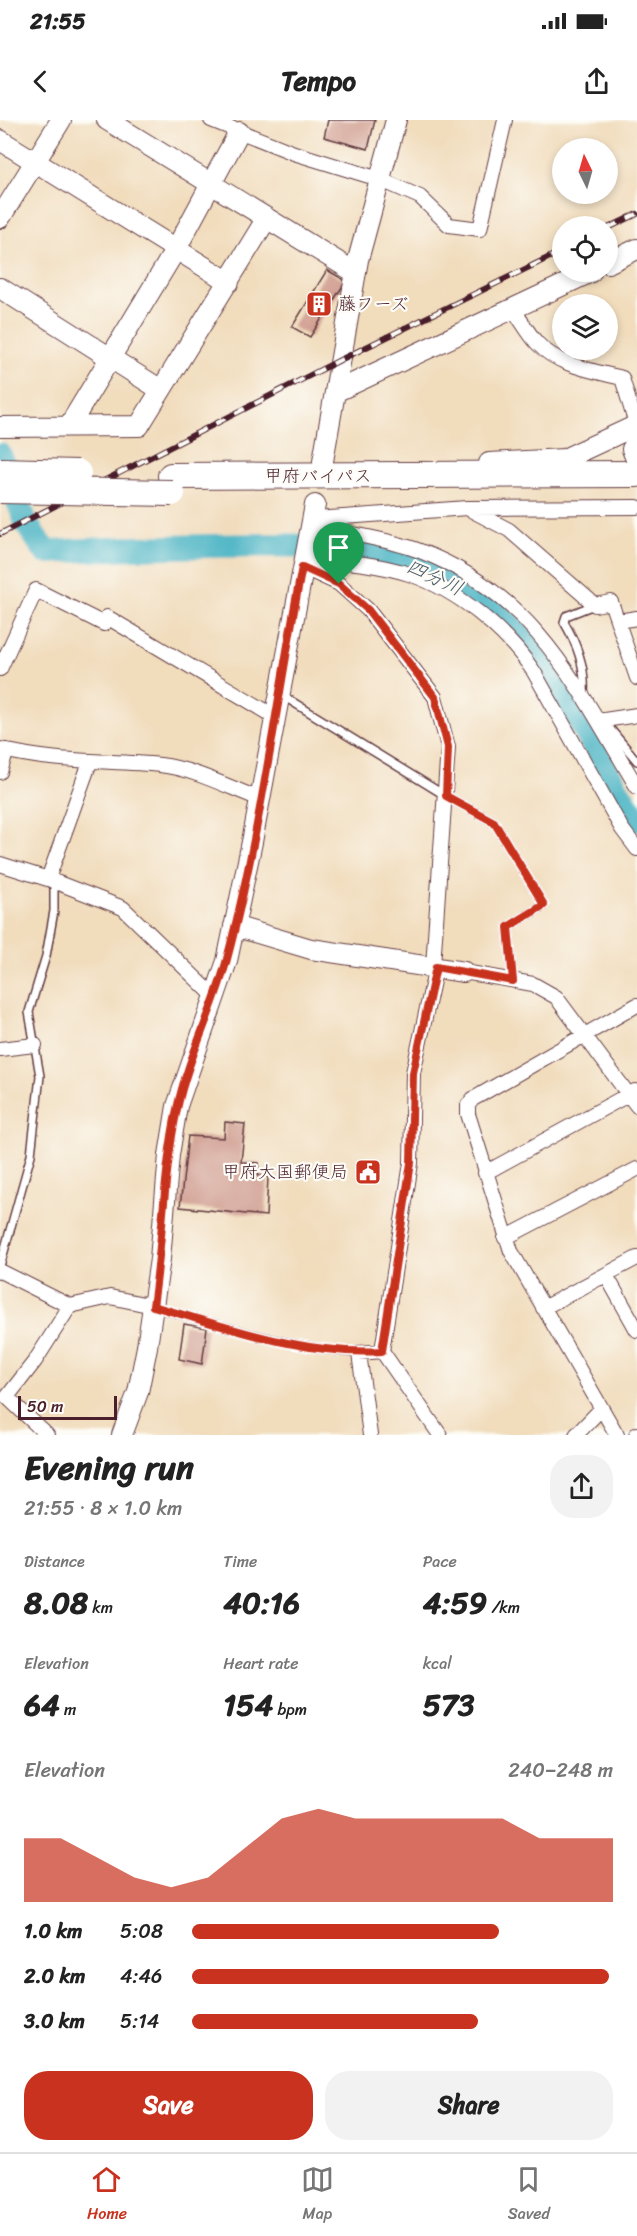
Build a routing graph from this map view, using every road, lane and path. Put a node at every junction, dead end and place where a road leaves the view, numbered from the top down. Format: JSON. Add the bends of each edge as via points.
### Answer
{"nodes":[{"id":1,"x":61,"y":120,"type":"edge"},
{"id":2,"x":107,"y":120,"type":"edge"},
{"id":3,"x":211,"y":120,"type":"edge"},
{"id":4,"x":396,"y":120,"type":"edge"},
{"id":5,"x":505,"y":120,"type":"edge"},
{"id":6,"x":239,"y":132,"type":"junction"},
{"id":7,"x":0,"y":140,"type":"edge"},
{"id":8,"x":35,"y":162,"type":"junction"},
{"id":9,"x":379,"y":179,"type":"junction"},
{"id":10,"x":211,"y":184,"type":"junction"},
{"id":11,"x":0,"y":218,"type":"edge"},
{"id":12,"x":267,"y":218,"type":"junction"},
{"id":13,"x":176,"y":249,"type":"junction"},
{"id":14,"x":637,"y":249,"type":"edge"},
{"id":15,"x":618,"y":258,"type":"edge"},
{"id":16,"x":356,"y":273,"type":"junction"},
{"id":17,"x":229,"y":282,"type":"junction"},
{"id":18,"x":570,"y":282,"type":"edge"},
{"id":19,"x":0,"y":288,"type":"edge"},
{"id":20,"x":513,"y":309,"type":"junction"},
{"id":21,"x":111,"y":357,"type":"junction"},
{"id":22,"x":161,"y":390,"type":"junction"},
{"id":23,"x":335,"y":392,"type":"junction"},
{"id":24,"x":635,"y":421,"type":"edge"},
{"id":25,"x":69,"y":426,"type":"junction"},
{"id":26,"x":0,"y":427,"type":"edge"},
{"id":27,"x":637,"y":443,"type":"edge"},
{"id":28,"x":322,"y":461,"type":"dead end"},
{"id":29,"x":637,"y":462,"type":"edge"},
{"id":30,"x":0,"y":471,"type":"edge"},
{"id":31,"x":637,"y":474,"type":"edge"},
{"id":32,"x":446,"y":475,"type":"junction"},
{"id":33,"x":171,"y":484,"type":"junction"},
{"id":34,"x":0,"y":489,"type":"edge"},
{"id":35,"x":637,"y":492,"type":"edge"},
{"id":36,"x":637,"y":507,"type":"edge"},
{"id":37,"x":467,"y":508,"type":"junction"},
{"id":38,"x":315,"y":518,"type":"junction"},
{"id":39,"x":303,"y":563,"type":"junction"},
{"id":40,"x":595,"y":605,"type":"junction"},
{"id":41,"x":637,"y":618,"type":"edge"},
{"id":42,"x":618,"y":621,"type":"junction"},
{"id":43,"x":633,"y":652,"type":"edge"},
{"id":44,"x":0,"y":669,"type":"edge"},
{"id":45,"x":637,"y":678,"type":"edge"},
{"id":46,"x":278,"y":693,"type":"junction"},
{"id":47,"x":584,"y":696,"type":"junction"},
{"id":48,"x":637,"y":715,"type":"edge"},
{"id":49,"x":274,"y":716,"type":"junction"},
{"id":50,"x":600,"y":721,"type":"junction"},
{"id":51,"x":4,"y":749,"type":"edge"},
{"id":52,"x":637,"y":761,"type":"edge"},
{"id":53,"x":90,"y":762,"type":"junction"},
{"id":54,"x":0,"y":772,"type":"edge"},
{"id":55,"x":637,"y":787,"type":"edge"},
{"id":56,"x":446,"y":796,"type":"junction"},
{"id":57,"x":260,"y":799,"type":"junction"},
{"id":58,"x":637,"y":849,"type":"edge"},
{"id":59,"x":0,"y":864,"type":"edge"},
{"id":60,"x":51,"y":880,"type":"junction"},
{"id":61,"x":234,"y":926,"type":"junction"},
{"id":62,"x":435,"y":966,"type":"junction"},
{"id":63,"x":464,"y":972,"type":"joint"},
{"id":64,"x":513,"y":981,"type":"junction"},
{"id":65,"x":214,"y":996,"type":"junction"},
{"id":66,"x":637,"y":1005,"type":"edge"},
{"id":67,"x":584,"y":1035,"type":"junction"},
{"id":68,"x":35,"y":1045,"type":"junction"},
{"id":69,"x":0,"y":1049,"type":"edge"},
{"id":70,"x":634,"y":1097,"type":"edge"},
{"id":71,"x":637,"y":1169,"type":"edge"},
{"id":72,"x":485,"y":1173,"type":"junction"},
{"id":73,"x":505,"y":1238,"type":"junction"},
{"id":74,"x":637,"y":1258,"type":"edge"},
{"id":75,"x":0,"y":1266,"type":"edge"},
{"id":76,"x":0,"y":1272,"type":"edge"},
{"id":77,"x":606,"y":1275,"type":"junction"},
{"id":78,"x":70,"y":1306,"type":"junction"},
{"id":79,"x":153,"y":1306,"type":"junction"},
{"id":80,"x":543,"y":1308,"type":"junction"},
{"id":81,"x":637,"y":1330,"type":"edge"},
{"id":82,"x":382,"y":1351,"type":"junction"},
{"id":83,"x":359,"y":1353,"type":"junction"},
{"id":84,"x":601,"y":1409,"type":"junction"},
{"id":85,"x":47,"y":1435,"type":"edge"},
{"id":86,"x":122,"y":1435,"type":"edge"},
{"id":87,"x":370,"y":1435,"type":"edge"},
{"id":88,"x":440,"y":1435,"type":"edge"},
{"id":89,"x":576,"y":1435,"type":"edge"},
{"id":90,"x":617,"y":1435,"type":"edge"}],
"edges":[{"from":1,"to":8,"type":"street"},
{"from":2,"to":10,"type":"street"},
{"from":3,"to":6,"type":"street"},
{"from":4,"to":9,"type":"street"},
{"from":5,"to":9,"type":"street","via":[[480,229],[448,225],[420,197]]},
{"from":6,"to":9,"type":"street"},
{"from":6,"to":10,"type":"street"},
{"from":7,"to":8,"type":"street"},
{"from":8,"to":11,"type":"street"},
{"from":8,"to":13,"type":"street"},
{"from":9,"to":16,"type":"street"},
{"from":10,"to":12,"type":"street"},
{"from":10,"to":13,"type":"street"},
{"from":12,"to":16,"type":"street"},
{"from":12,"to":17,"type":"street"},
{"from":13,"to":17,"type":"street"},
{"from":13,"to":21,"type":"street"},
{"from":14,"to":15,"type":"street"},
{"from":16,"to":23,"type":"street"},
{"from":17,"to":22,"type":"street"},
{"from":18,"to":20,"type":"street"},
{"from":19,"to":21,"type":"street"},
{"from":20,"to":23,"type":"street"},
{"from":20,"to":24,"type":"street","via":[[538,344],[552,355],[622,378]]},
{"from":21,"to":22,"type":"street"},
{"from":21,"to":25,"type":"street"},
{"from":22,"to":25,"type":"street","via":[[139,426]]},
{"from":23,"to":28,"type":"street"},
{"from":24,"to":32,"type":"street","via":[[564,459],[486,463]]},
{"from":25,"to":26,"type":"street"},
{"from":27,"to":29,"type":"street","via":[[632,449]]},
{"from":30,"to":33,"type":"highway","name":"甲府バイパス","bridge":true},
{"from":31,"to":32,"type":"highway","name":"甲府バイパス"},
{"from":32,"to":33,"type":"highway","name":"甲府バイパス"},
{"from":33,"to":34,"type":"highway","name":"甲府バイパス","bridge":true},
{"from":33,"to":35,"type":"highway","name":"甲府バイパス"},
{"from":36,"to":37,"type":"street"},
{"from":37,"to":38,"type":"street"},
{"from":37,"to":40,"type":"street","via":[[509,530]]},
{"from":38,"to":39,"type":"street"},
{"from":38,"to":47,"type":"street","via":[[326,528],[419,550],[462,570],[534,627]]},
{"from":39,"to":46,"type":"street"},
{"from":39,"to":56,"type":"street","via":[[339,584],[368,610],[435,697],[448,747]]},
{"from":39,"to":58,"type":"street","via":[[356,562],[410,574],[450,594],[492,625],[534,672]]},
{"from":40,"to":42,"type":"street","via":[[611,602]]},
{"from":40,"to":47,"type":"lane","via":[[566,616],[564,622],[574,638],[585,675]]},
{"from":41,"to":42,"type":"street"},
{"from":42,"to":43,"type":"street"},
{"from":43,"to":45,"type":"street"},
{"from":44,"to":49,"type":"street","via":[[36,590],[104,624],[107,617]]},
{"from":46,"to":49,"type":"street"},
{"from":46,"to":56,"type":"lane"},
{"from":47,"to":50,"type":"street"},
{"from":48,"to":50,"type":"street"},
{"from":49,"to":57,"type":"street"},
{"from":50,"to":52,"type":"lane"},
{"from":50,"to":55,"type":"street"},
{"from":51,"to":53,"type":"street"},
{"from":51,"to":54,"type":"street"},
{"from":53,"to":57,"type":"street","via":[[161,765]]},
{"from":53,"to":60,"type":"street"},
{"from":56,"to":62,"type":"street","via":[[438,867]]},
{"from":56,"to":64,"type":"lane","via":[[494,822],[544,905],[508,927]]},
{"from":57,"to":61,"type":"street"},
{"from":59,"to":60,"type":"street"},
{"from":60,"to":65,"type":"street","via":[[123,908]]},
{"from":60,"to":68,"type":"lane","via":[[54,911],[46,956],[29,1012]]},
{"from":61,"to":62,"type":"street","via":[[311,949]]},
{"from":61,"to":65,"type":"street"},
{"from":62,"to":63,"type":"street"},
{"from":62,"to":82,"type":"street","via":[[413,1073],[411,1163]]},
{"from":63,"to":64,"type":"street"},
{"from":64,"to":67,"type":"street","via":[[533,984],[556,997]]},
{"from":65,"to":79,"type":"street","via":[[177,1106],[168,1155]]},
{"from":66,"to":67,"type":"street"},
{"from":67,"to":70,"type":"street"},
{"from":67,"to":72,"type":"street","via":[[468,1105]]},
{"from":68,"to":69,"type":"street"},
{"from":68,"to":75,"type":"lane","via":[[40,1076],[31,1155]]},
{"from":70,"to":72,"type":"street"},
{"from":71,"to":73,"type":"street"},
{"from":72,"to":73,"type":"street"},
{"from":73,"to":80,"type":"street"},
{"from":74,"to":77,"type":"street"},
{"from":76,"to":78,"type":"street"},
{"from":77,"to":80,"type":"street"},
{"from":77,"to":81,"type":"street"},
{"from":78,"to":79,"type":"street","via":[[110,1297]]},
{"from":78,"to":85,"type":"street","via":[[7,1396]]},
{"from":79,"to":83,"type":"lane","via":[[283,1342]]},
{"from":79,"to":86,"type":"street","via":[[138,1392]]},
{"from":80,"to":84,"type":"street"},
{"from":82,"to":83,"type":"street"},
{"from":82,"to":88,"type":"street"},
{"from":83,"to":87,"type":"street"},
{"from":84,"to":89,"type":"street"},
{"from":84,"to":90,"type":"street"}]}
